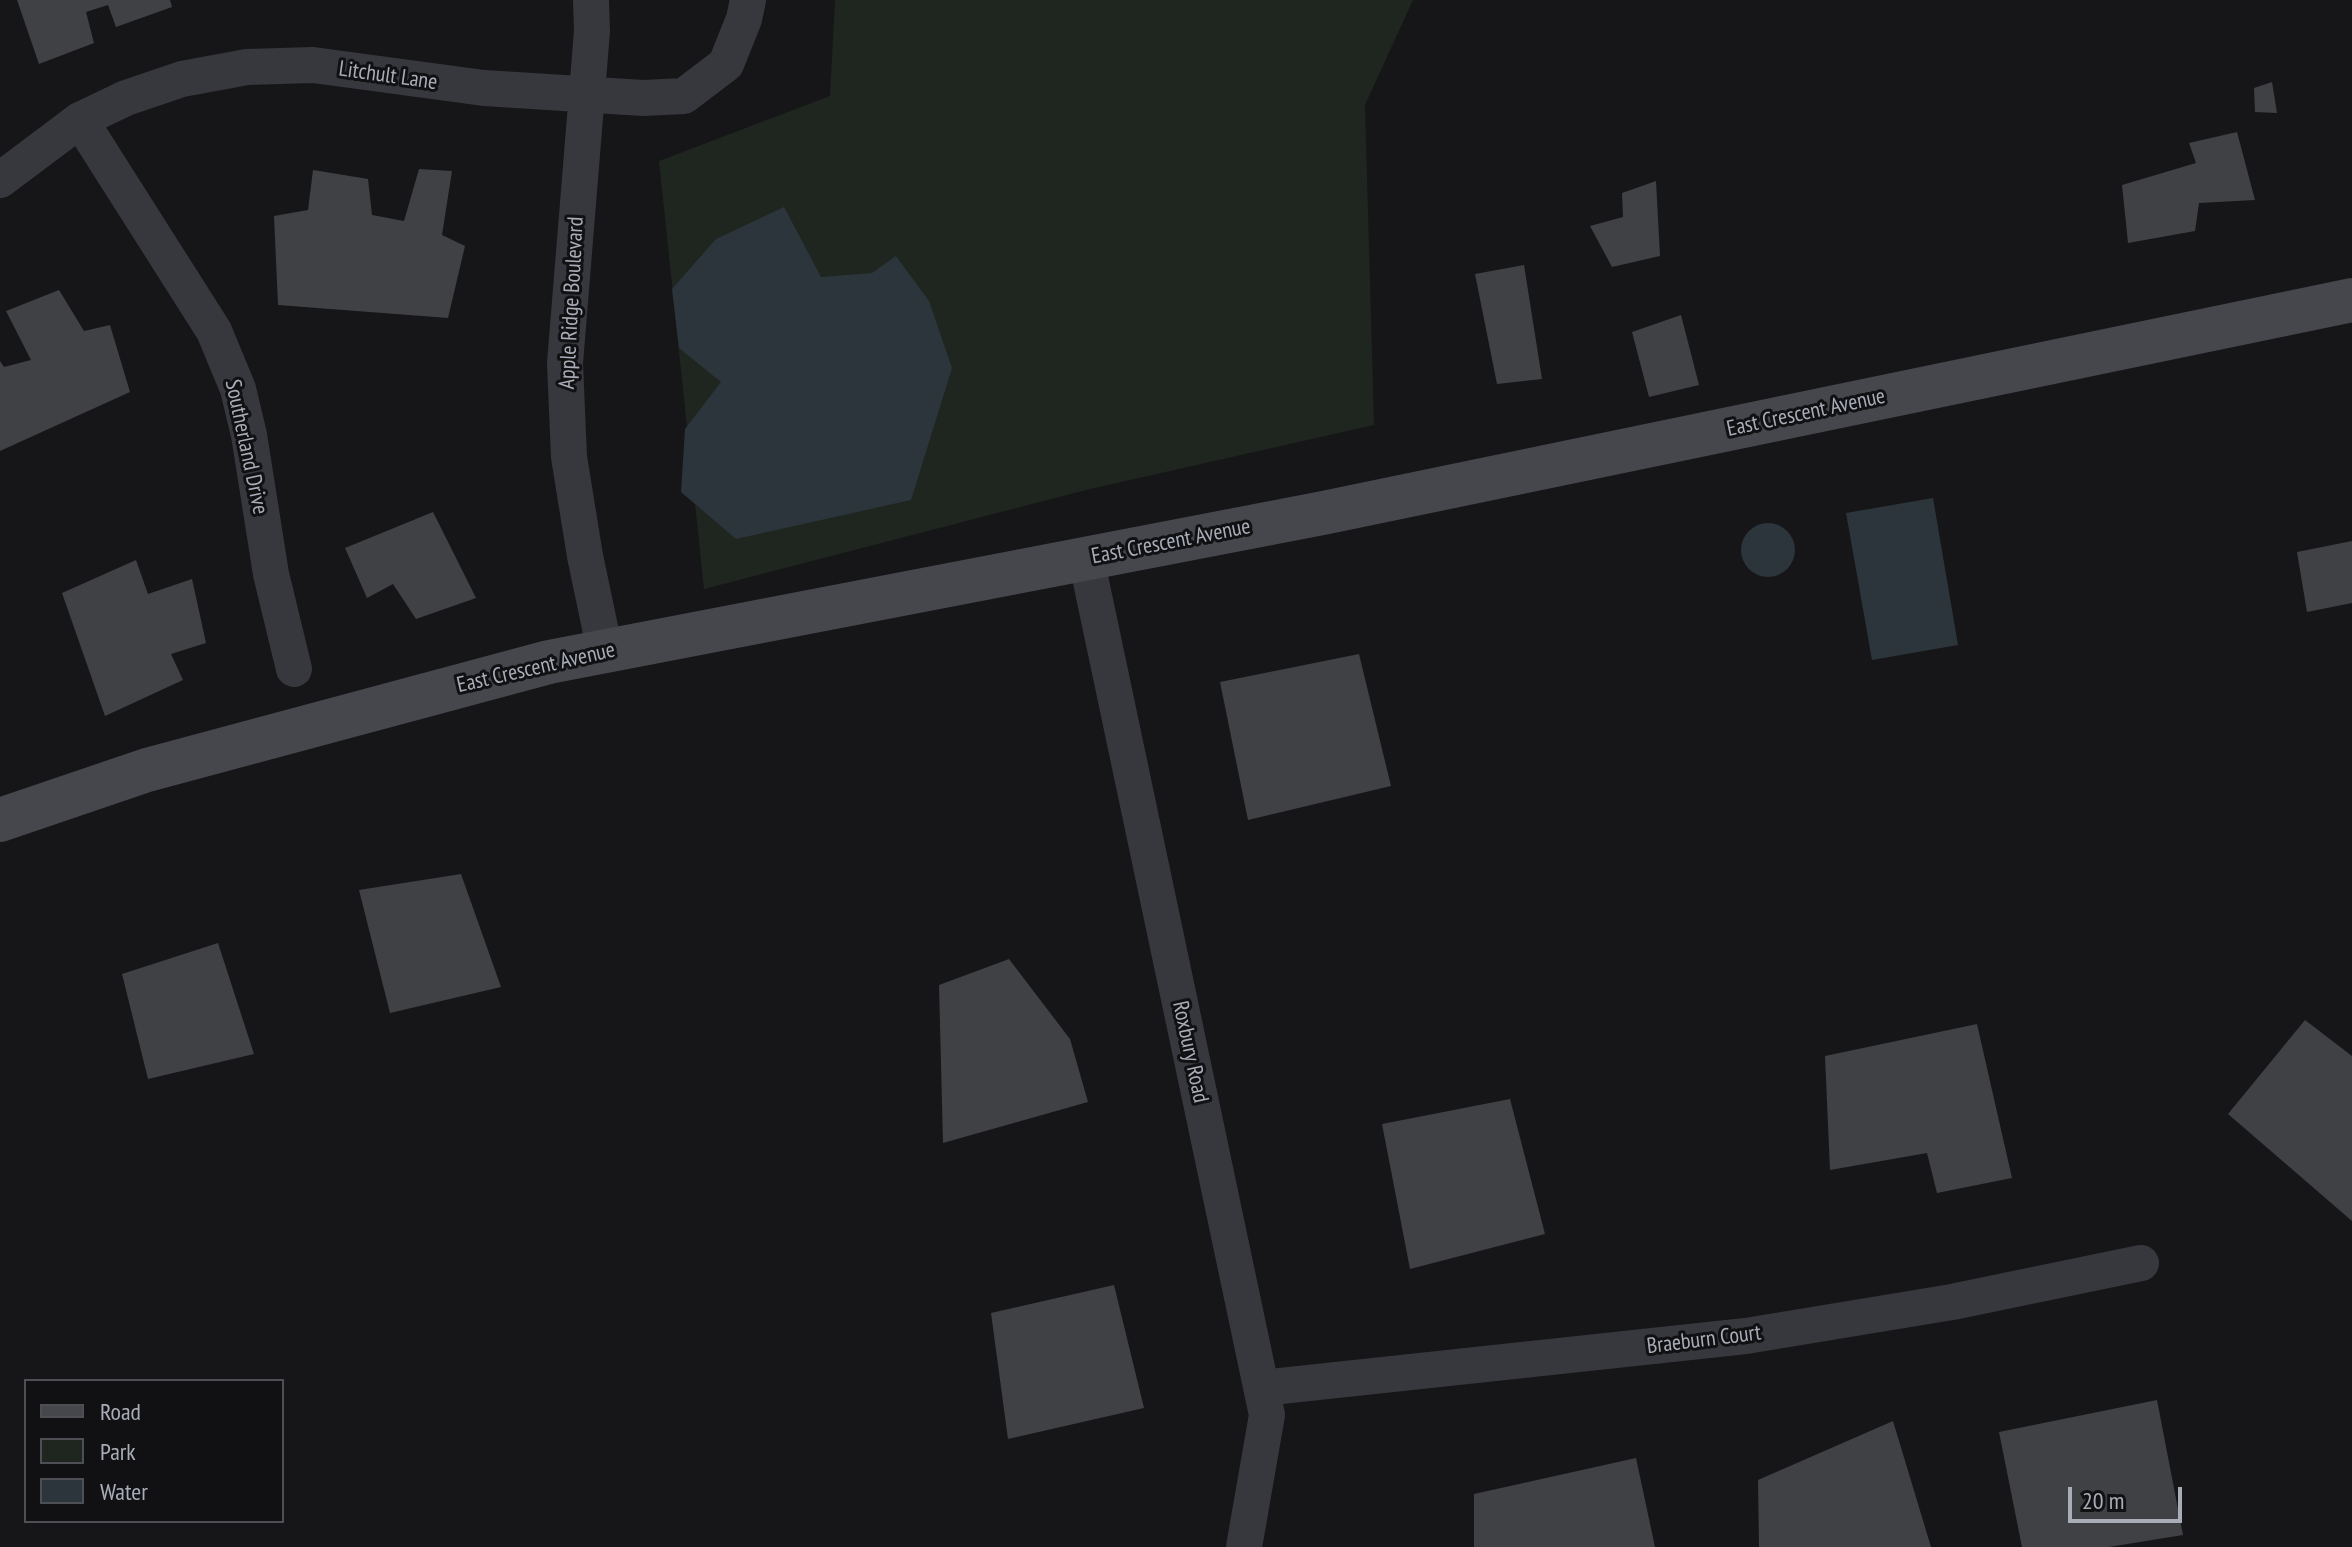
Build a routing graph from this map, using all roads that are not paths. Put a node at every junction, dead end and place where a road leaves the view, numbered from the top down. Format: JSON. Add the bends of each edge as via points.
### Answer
{"nodes":[{"id":1,"x":591,"y":0,"type":"edge"},
{"id":2,"x":748,"y":0,"type":"edge"},
{"id":3,"x":586,"y":94,"type":"junction"},
{"id":4,"x":80,"y":120,"type":"junction"},
{"id":5,"x":0,"y":180,"type":"edge"},
{"id":6,"x":2352,"y":300,"type":"edge"},
{"id":7,"x":1086,"y":558,"type":"junction"},
{"id":8,"x":605,"y":651,"type":"junction"},
{"id":9,"x":294,"y":669,"type":"dead end"},
{"id":10,"x":0,"y":820,"type":"edge"},
{"id":11,"x":2141,"y":1263,"type":"dead end"},
{"id":12,"x":1262,"y":1388,"type":"junction"},
{"id":13,"x":1244,"y":1547,"type":"edge"}],
"edges":[{"from":1,"to":3,"type":"street","name":"Apple Ridge Boulevard"},
{"from":2,"to":3,"type":"street","name":"Litchult Lane","via":[[726,64],[684,96]]},
{"from":3,"to":4,"type":"street","name":"Litchult Lane","via":[[484,88],[313,65],[247,67],[182,79]]},
{"from":3,"to":8,"type":"street","name":"Apple Ridge Boulevard","via":[[565,363],[569,457]]},
{"from":4,"to":5,"type":"street","name":"Litchult Lane"},
{"from":4,"to":9,"type":"street","name":"Southerland Drive","via":[[214,331],[238,389]]},
{"from":6,"to":7,"type":"street","name":"East Crescent Avenue"},
{"from":7,"to":8,"type":"street","name":"East Crescent Avenue"},
{"from":7,"to":12,"type":"street","name":"Roxbury Road"},
{"from":8,"to":10,"type":"street","name":"East Crescent Avenue","via":[[147,770]]},
{"from":11,"to":12,"type":"street","name":"Braeburn Court","via":[[1952,1302],[1746,1336]]},
{"from":12,"to":13,"type":"street","name":"Roxbury Road","via":[[1267,1415]]}]}
